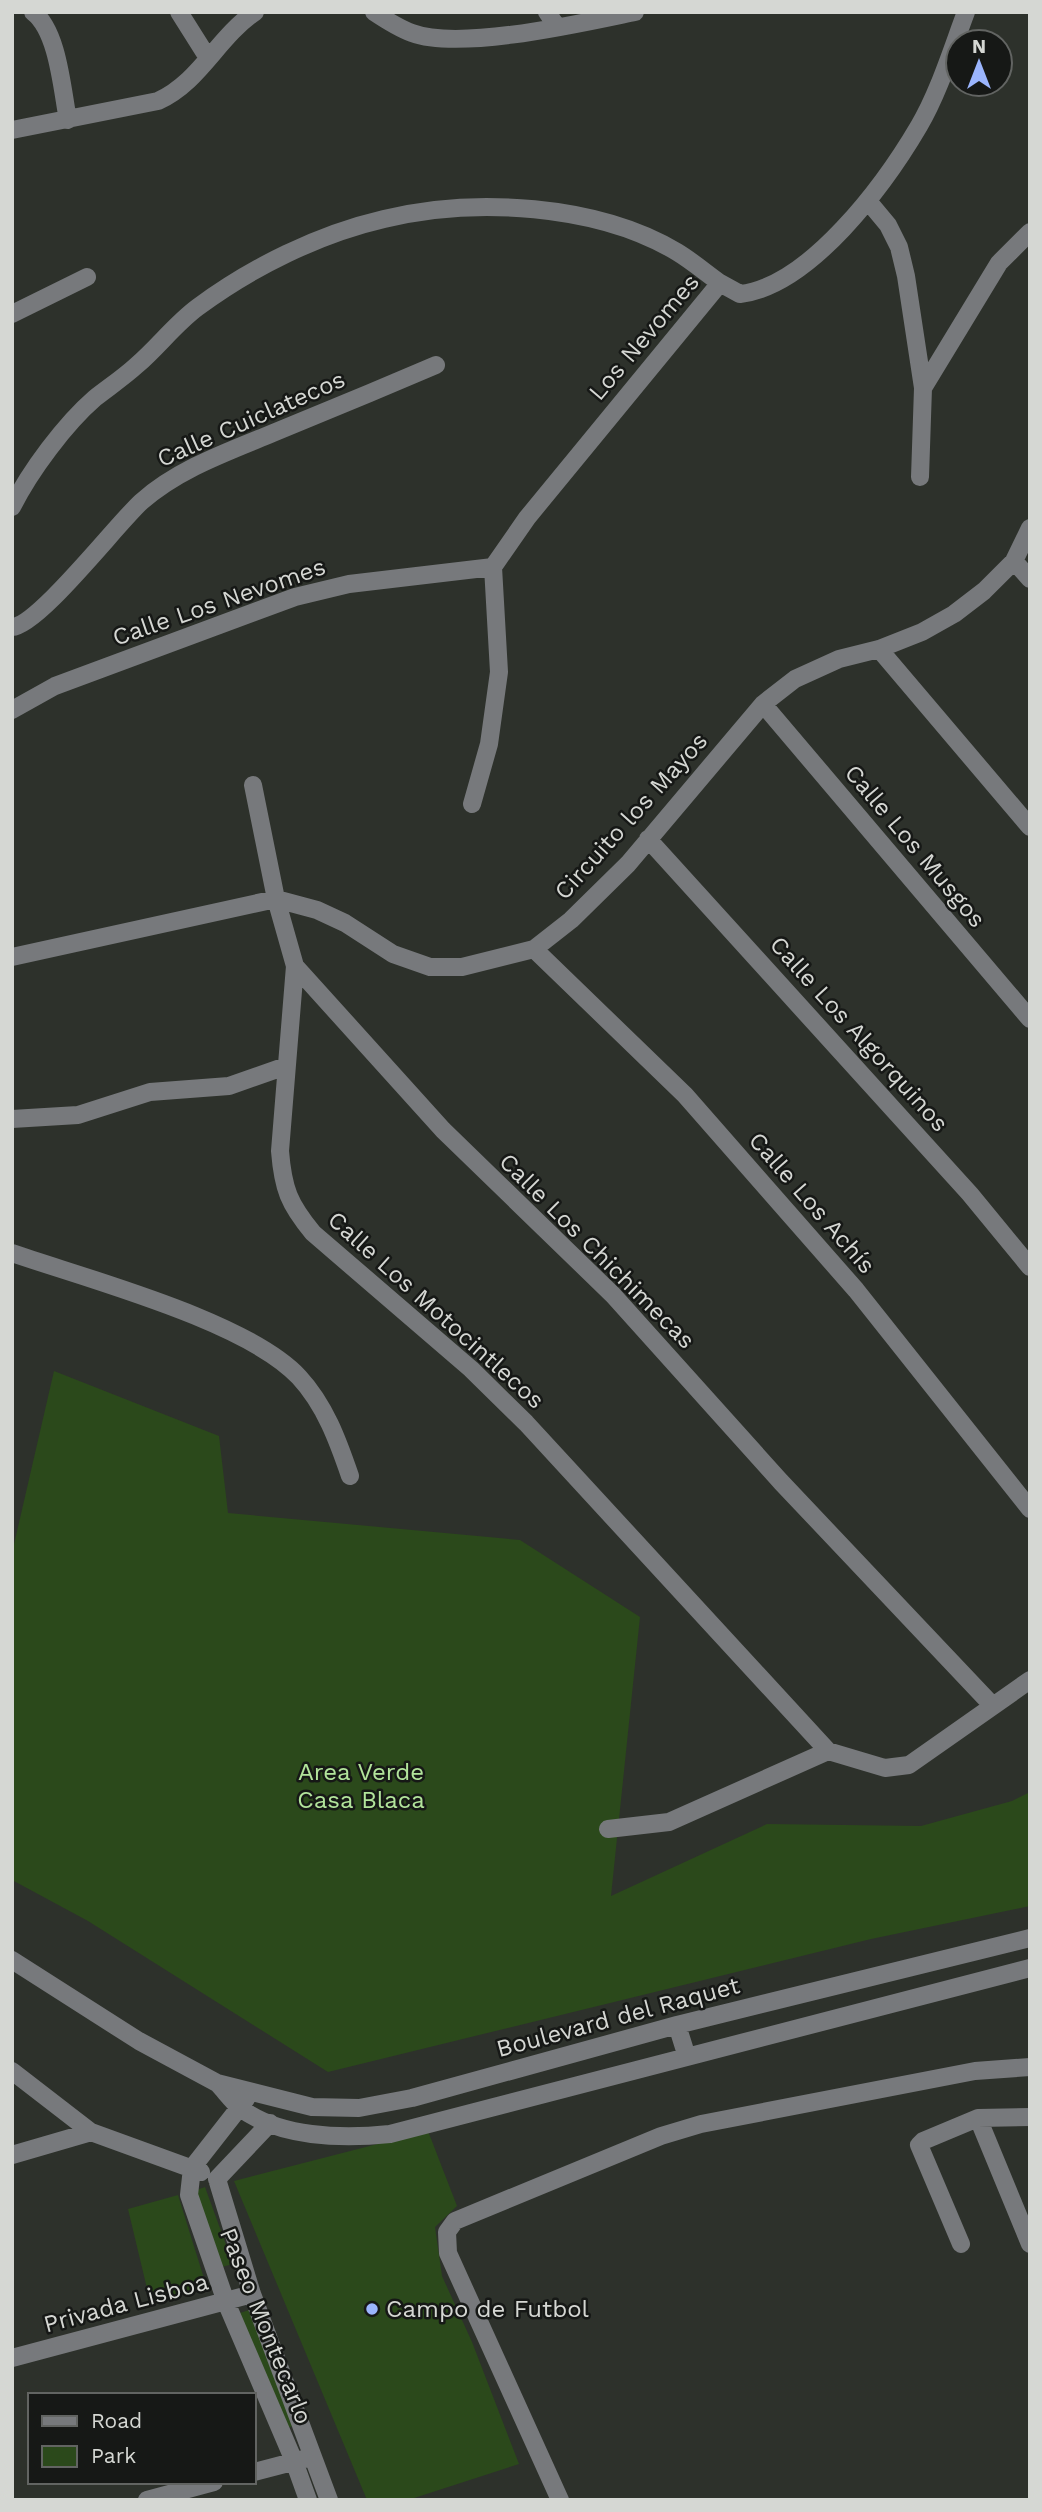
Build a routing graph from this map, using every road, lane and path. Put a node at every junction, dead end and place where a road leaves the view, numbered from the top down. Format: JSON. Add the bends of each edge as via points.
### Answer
{"nodes":[{"id":1,"x":33,"y":12,"type":"edge"},
{"id":2,"x":179,"y":12,"type":"edge"},
{"id":3,"x":255,"y":12,"type":"edge"},
{"id":4,"x":374,"y":12,"type":"edge"},
{"id":5,"x":635,"y":12,"type":"edge"},
{"id":6,"x":966,"y":12,"type":"edge"},
{"id":7,"x":552,"y":20,"type":"edge"},
{"id":8,"x":208,"y":58,"type":"junction"},
{"id":9,"x":68,"y":120,"type":"junction"},
{"id":10,"x":12,"y":130,"type":"edge"},
{"id":11,"x":868,"y":201,"type":"junction"},
{"id":12,"x":1030,"y":232,"type":"edge"},
{"id":13,"x":87,"y":277,"type":"dead end"},
{"id":14,"x":720,"y":283,"type":"junction"},
{"id":15,"x":12,"y":314,"type":"edge"},
{"id":16,"x":436,"y":365,"type":"dead end"},
{"id":17,"x":923,"y":388,"type":"junction"},
{"id":18,"x":920,"y":477,"type":"dead end"},
{"id":19,"x":12,"y":507,"type":"edge"},
{"id":20,"x":1030,"y":528,"type":"edge"},
{"id":21,"x":1014,"y":561,"type":"junction"},
{"id":22,"x":493,"y":567,"type":"junction"},
{"id":23,"x":1030,"y":579,"type":"edge"},
{"id":24,"x":12,"y":626,"type":"edge"},
{"id":25,"x":878,"y":649,"type":"junction"},
{"id":26,"x":763,"y":704,"type":"junction"},
{"id":27,"x":12,"y":709,"type":"edge"},
{"id":28,"x":253,"y":785,"type":"dead end"},
{"id":29,"x":472,"y":804,"type":"dead end"},
{"id":30,"x":1030,"y":827,"type":"edge"},
{"id":31,"x":648,"y":839,"type":"junction"},
{"id":32,"x":276,"y":899,"type":"junction"},
{"id":33,"x":534,"y":949,"type":"junction"},
{"id":34,"x":12,"y":957,"type":"edge"},
{"id":35,"x":295,"y":966,"type":"junction"},
{"id":36,"x":1030,"y":1019,"type":"edge"},
{"id":37,"x":286,"y":1066,"type":"junction"},
{"id":38,"x":12,"y":1119,"type":"edge"},
{"id":39,"x":12,"y":1253,"type":"edge"},
{"id":40,"x":1030,"y":1267,"type":"edge"},
{"id":41,"x":350,"y":1476,"type":"dead end"},
{"id":42,"x":1030,"y":1509,"type":"edge"},
{"id":43,"x":1030,"y":1680,"type":"edge"},
{"id":44,"x":992,"y":1705,"type":"junction"},
{"id":45,"x":828,"y":1751,"type":"junction"},
{"id":46,"x":608,"y":1829,"type":"dead end"},
{"id":47,"x":1030,"y":1938,"type":"edge"},
{"id":48,"x":12,"y":1960,"type":"edge"},
{"id":49,"x":1030,"y":1968,"type":"edge"},
{"id":50,"x":677,"y":2025,"type":"junction"},
{"id":51,"x":687,"y":2057,"type":"junction"},
{"id":52,"x":1030,"y":2067,"type":"edge"},
{"id":53,"x":12,"y":2071,"type":"edge"},
{"id":54,"x":217,"y":2082,"type":"junction"},
{"id":55,"x":253,"y":2091,"type":"junction"},
{"id":56,"x":239,"y":2107,"type":"junction"},
{"id":57,"x":359,"y":2108,"type":"junction"},
{"id":58,"x":1030,"y":2117,"type":"edge"},
{"id":59,"x":978,"y":2118,"type":"junction"},
{"id":60,"x":270,"y":2123,"type":"junction"},
{"id":61,"x":91,"y":2132,"type":"junction"},
{"id":62,"x":362,"y":2137,"type":"junction"},
{"id":63,"x":12,"y":2155,"type":"edge"},
{"id":64,"x":192,"y":2168,"type":"junction"},
{"id":65,"x":217,"y":2179,"type":"junction"},
{"id":66,"x":961,"y":2244,"type":"dead end"},
{"id":67,"x":1030,"y":2244,"type":"edge"},
{"id":68,"x":252,"y":2294,"type":"junction"},
{"id":69,"x":226,"y":2302,"type":"junction"},
{"id":70,"x":12,"y":2358,"type":"edge"},
{"id":71,"x":314,"y":2456,"type":"junction"},
{"id":72,"x":294,"y":2461,"type":"junction"},
{"id":73,"x":256,"y":2471,"type":"edge"},
{"id":74,"x":207,"y":2484,"type":"edge"},
{"id":75,"x":147,"y":2500,"type":"edge"},
{"id":76,"x":307,"y":2500,"type":"edge"},
{"id":77,"x":329,"y":2500,"type":"edge"},
{"id":78,"x":560,"y":2500,"type":"edge"}],
"edges":[{"from":1,"to":9,"type":"street","via":[[51,40]]},
{"from":2,"to":8,"type":"street"},
{"from":3,"to":8,"type":"street","via":[[236,25]]},
{"from":4,"to":7,"type":"street","via":[[412,34],[436,38],[460,39]]},
{"from":5,"to":7,"type":"street"},
{"from":6,"to":11,"type":"street","name":"Los Nevomes","via":[[920,124]]},
{"from":8,"to":9,"type":"street","via":[[188,83],[158,101]]},
{"from":9,"to":10,"type":"street"},
{"from":11,"to":14,"type":"street","name":"Los Nevomes","via":[[802,267],[773,287],[740,294]]},
{"from":11,"to":17,"type":"street","via":[[899,247]]},
{"from":12,"to":17,"type":"street","via":[[999,262]]},
{"from":13,"to":15,"type":"street"},
{"from":14,"to":19,"type":"street","via":[[677,252],[649,239],[598,220],[552,211],[432,211],[328,236],[197,307],[137,366],[93,400],[45,455]]},
{"from":14,"to":22,"type":"street","name":"Los Nevomes","via":[[534,509]]},
{"from":16,"to":24,"type":"street","name":"Calle Cuiclatecos","via":[[197,465],[159,486],[118,524],[44,608],[25,624]]},
{"from":17,"to":18,"type":"street"},
{"from":20,"to":21,"type":"street","name":"Circuito los Mayos"},
{"from":21,"to":23,"type":"street"},
{"from":21,"to":25,"type":"street","name":"Circuito los Mayos","via":[[954,614]]},
{"from":22,"to":27,"type":"street","name":"Calle Los Nevomes","via":[[349,584],[296,597],[55,686]]},
{"from":22,"to":29,"type":"street","via":[[499,671],[489,744]]},
{"from":25,"to":26,"type":"street","name":"Circuito los Mayos","via":[[806,674]]},
{"from":25,"to":30,"type":"street"},
{"from":26,"to":31,"type":"street","name":"Circuito los Mayos"},
{"from":26,"to":36,"type":"street","name":"Calle Los Musgos"},
{"from":28,"to":32,"type":"street","name":"Calle Los Chichimecas"},
{"from":31,"to":33,"type":"street","name":"Circuito los Mayos","via":[[600,892]]},
{"from":31,"to":40,"type":"street","name":"Calle Los Algorquinos","via":[[962,1185]]},
{"from":32,"to":33,"type":"street","name":"Circuito los Mayos","via":[[317,910],[393,954],[430,967],[461,967]]},
{"from":32,"to":34,"type":"street","name":"Circuito los Mayos"},
{"from":32,"to":35,"type":"street","name":"Calle Los Chichimecas"},
{"from":33,"to":42,"type":"street","name":"Calle Los Achís","via":[[685,1095],[856,1290]]},
{"from":35,"to":37,"type":"street","name":"Calle Los Motocintlecos"},
{"from":35,"to":44,"type":"street","name":"Calle Los Chichimecas","via":[[443,1130],[613,1296]]},
{"from":37,"to":38,"type":"street","via":[[229,1086],[150,1093],[79,1115]]},
{"from":37,"to":45,"type":"street","name":"Calle Los Motocintlecos","via":[[280,1152],[282,1182],[293,1209],[341,1259],[471,1369],[526,1423]]},
{"from":39,"to":41,"type":"street","via":[[173,1308],[279,1360],[313,1395],[334,1430]]},
{"from":43,"to":44,"type":"street"},
{"from":44,"to":45,"type":"street","via":[[909,1765],[885,1768]]},
{"from":45,"to":46,"type":"street","via":[[669,1822]]},
{"from":47,"to":50,"type":"street","name":"Boulevard del Raquet"},
{"from":48,"to":54,"type":"street","name":"Boulevard del Raquet","via":[[139,2041]]},
{"from":49,"to":51,"type":"street"},
{"from":50,"to":51,"type":"street"},
{"from":50,"to":57,"type":"street","name":"Boulevard del Raquet","via":[[412,2098]]},
{"from":51,"to":62,"type":"street","via":[[413,2129]]},
{"from":52,"to":78,"type":"street","via":[[975,2071],[701,2124],[455,2221],[447,2232],[448,2253]]},
{"from":53,"to":61,"type":"street"},
{"from":54,"to":55,"type":"street","name":"Boulevard del Raquet"},
{"from":54,"to":56,"type":"street","name":"Boulevard del Raquet"},
{"from":55,"to":56,"type":"street"},
{"from":55,"to":57,"type":"street","name":"Boulevard del Raquet","via":[[312,2106]]},
{"from":56,"to":60,"type":"street"},
{"from":56,"to":64,"type":"street"},
{"from":57,"to":62,"type":"street"},
{"from":58,"to":59,"type":"street"},
{"from":59,"to":66,"type":"street","via":[[919,2145]]},
{"from":59,"to":67,"type":"street"},
{"from":60,"to":62,"type":"street"},
{"from":60,"to":65,"type":"street"},
{"from":61,"to":63,"type":"street"},
{"from":61,"to":64,"type":"street"},
{"from":64,"to":65,"type":"street"},
{"from":64,"to":69,"type":"street","name":"Paseo Montecarlo","via":[[189,2195]]},
{"from":65,"to":68,"type":"street","name":"Paseo Montecarlo"},
{"from":68,"to":69,"type":"street","name":"Privada Lisboa"},
{"from":68,"to":71,"type":"street","name":"Paseo Montecarlo"},
{"from":69,"to":70,"type":"street","name":"Privada Lisboa"},
{"from":69,"to":72,"type":"street","name":"Paseo Montecarlo"},
{"from":71,"to":72,"type":"street"},
{"from":71,"to":77,"type":"street","name":"Paseo Montecarlo"},
{"from":72,"to":73,"type":"street"},
{"from":72,"to":76,"type":"street","name":"Paseo Montecarlo"},
{"from":74,"to":75,"type":"street"}]}
